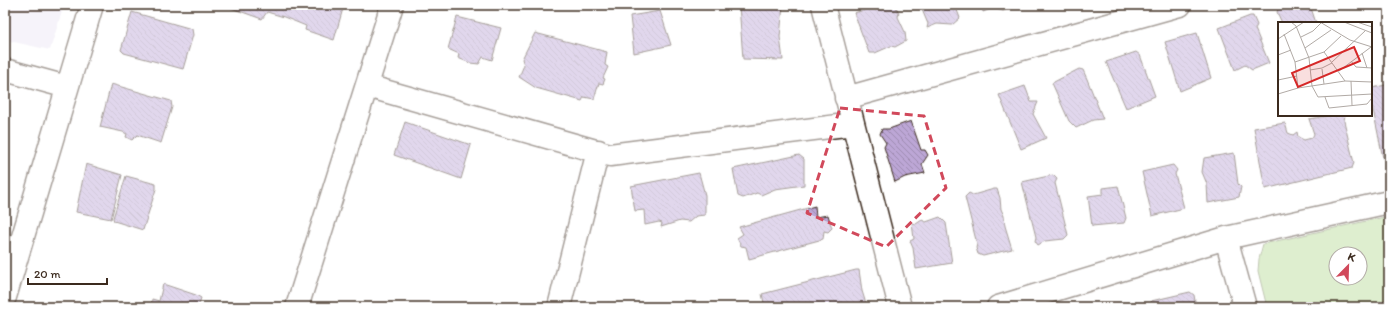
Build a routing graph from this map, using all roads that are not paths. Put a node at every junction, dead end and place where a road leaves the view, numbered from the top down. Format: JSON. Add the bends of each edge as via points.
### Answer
{"nodes":[{"id":1,"x":92,"y":5,"type":"edge"},
{"id":2,"x":392,"y":5,"type":"edge"},
{"id":3,"x":823,"y":5,"type":"edge"},
{"id":4,"x":1180,"y":5,"type":"edge"},
{"id":5,"x":5,"y":70,"type":"edge"},
{"id":6,"x":367,"y":86,"type":"junction"},
{"id":7,"x":67,"y":87,"type":"junction"},
{"id":8,"x":846,"y":98,"type":"junction"},
{"id":9,"x":853,"y":124,"type":"junction"},
{"id":10,"x":598,"y":151,"type":"junction"},
{"id":11,"x":1389,"y":202,"type":"edge"},
{"id":12,"x":1226,"y":238,"type":"junction"},
{"id":13,"x":5,"y":297,"type":"edge"},
{"id":14,"x":297,"y":307,"type":"edge"},
{"id":15,"x":559,"y":307,"type":"edge"},
{"id":16,"x":900,"y":307,"type":"edge"},
{"id":17,"x":998,"y":307,"type":"edge"},
{"id":18,"x":1245,"y":307,"type":"edge"}],
"edges":[{"from":1,"to":7,"type":"street"},
{"from":2,"to":6,"type":"street"},
{"from":3,"to":8,"type":"street"},
{"from":4,"to":8,"type":"street"},
{"from":5,"to":7,"type":"street"},
{"from":6,"to":10,"type":"street"},
{"from":6,"to":14,"type":"street"},
{"from":7,"to":13,"type":"street"},
{"from":8,"to":9,"type":"street"},
{"from":9,"to":10,"type":"street","via":[[610,155]]},
{"from":9,"to":16,"type":"street"},
{"from":10,"to":15,"type":"street"},
{"from":11,"to":12,"type":"street"},
{"from":12,"to":17,"type":"street"},
{"from":12,"to":18,"type":"street"}]}
